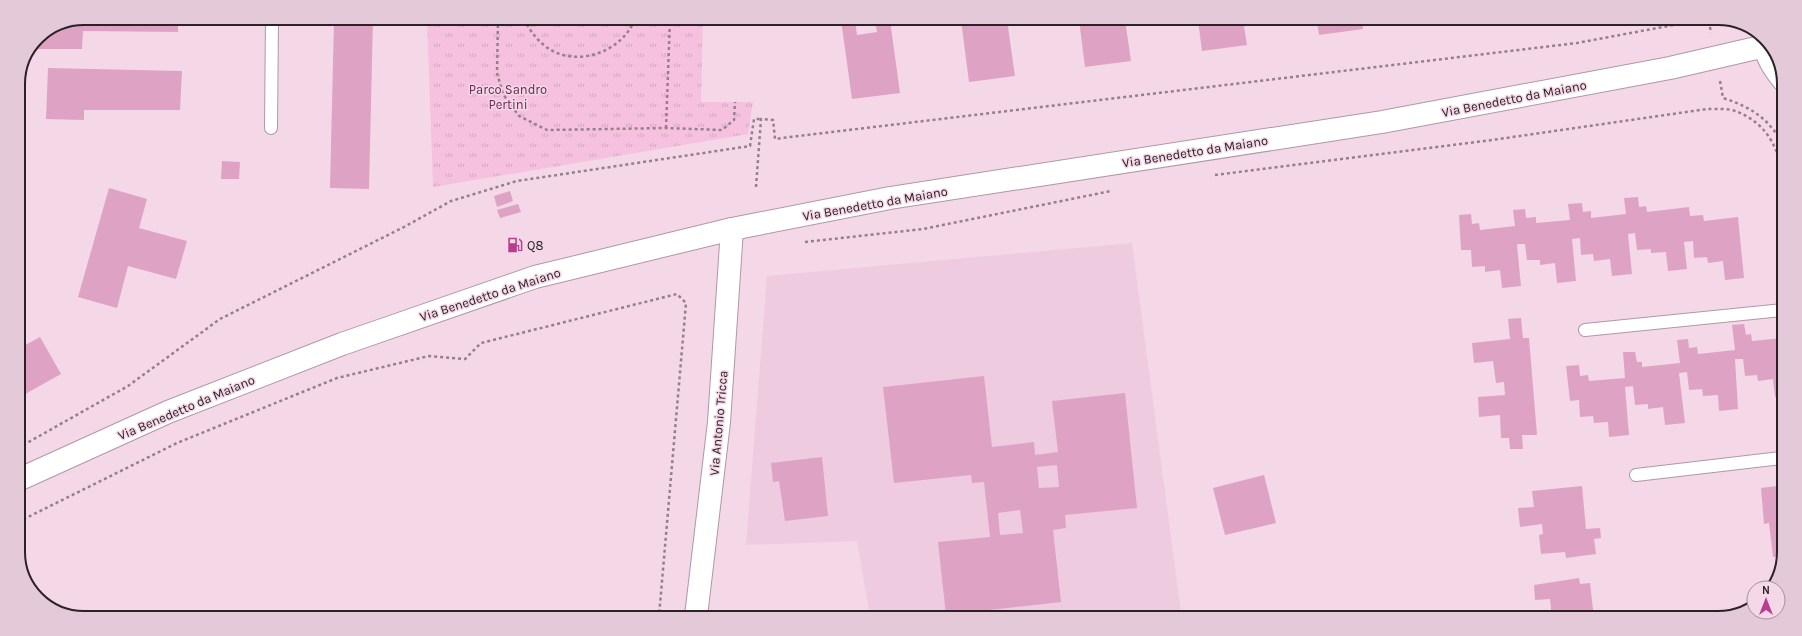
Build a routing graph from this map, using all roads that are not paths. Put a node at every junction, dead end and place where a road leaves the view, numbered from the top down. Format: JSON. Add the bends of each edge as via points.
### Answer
{"nodes":[{"id":1,"x":272,"y":25,"type":"edge"},
{"id":2,"x":1761,"y":44,"type":"edge"},
{"id":3,"x":1767,"y":51,"type":"edge"},
{"id":4,"x":1776,"y":71,"type":"edge"},
{"id":5,"x":271,"y":128,"type":"dead end"},
{"id":6,"x":732,"y":229,"type":"junction"},
{"id":7,"x":1777,"y":311,"type":"edge"},
{"id":8,"x":1586,"y":330,"type":"dead end"},
{"id":9,"x":1777,"y":458,"type":"edge"},
{"id":10,"x":1636,"y":475,"type":"dead end"},
{"id":11,"x":25,"y":477,"type":"edge"},
{"id":12,"x":697,"y":611,"type":"edge"}],
"edges":[{"from":1,"to":5,"type":"lane"},
{"from":2,"to":6,"type":"main road","name":"Via Benedetto da Maiano","via":[[1716,58],[1382,122],[890,198]]},
{"from":3,"to":4,"type":"main road"},
{"from":6,"to":11,"type":"main road","name":"Via Benedetto da Maiano","via":[[535,277],[342,344],[168,412]]},
{"from":6,"to":12,"type":"main road","name":"Via Antonio Tricca","via":[[719,422]]},
{"from":7,"to":8,"type":"lane"},
{"from":9,"to":10,"type":"lane"}]}
